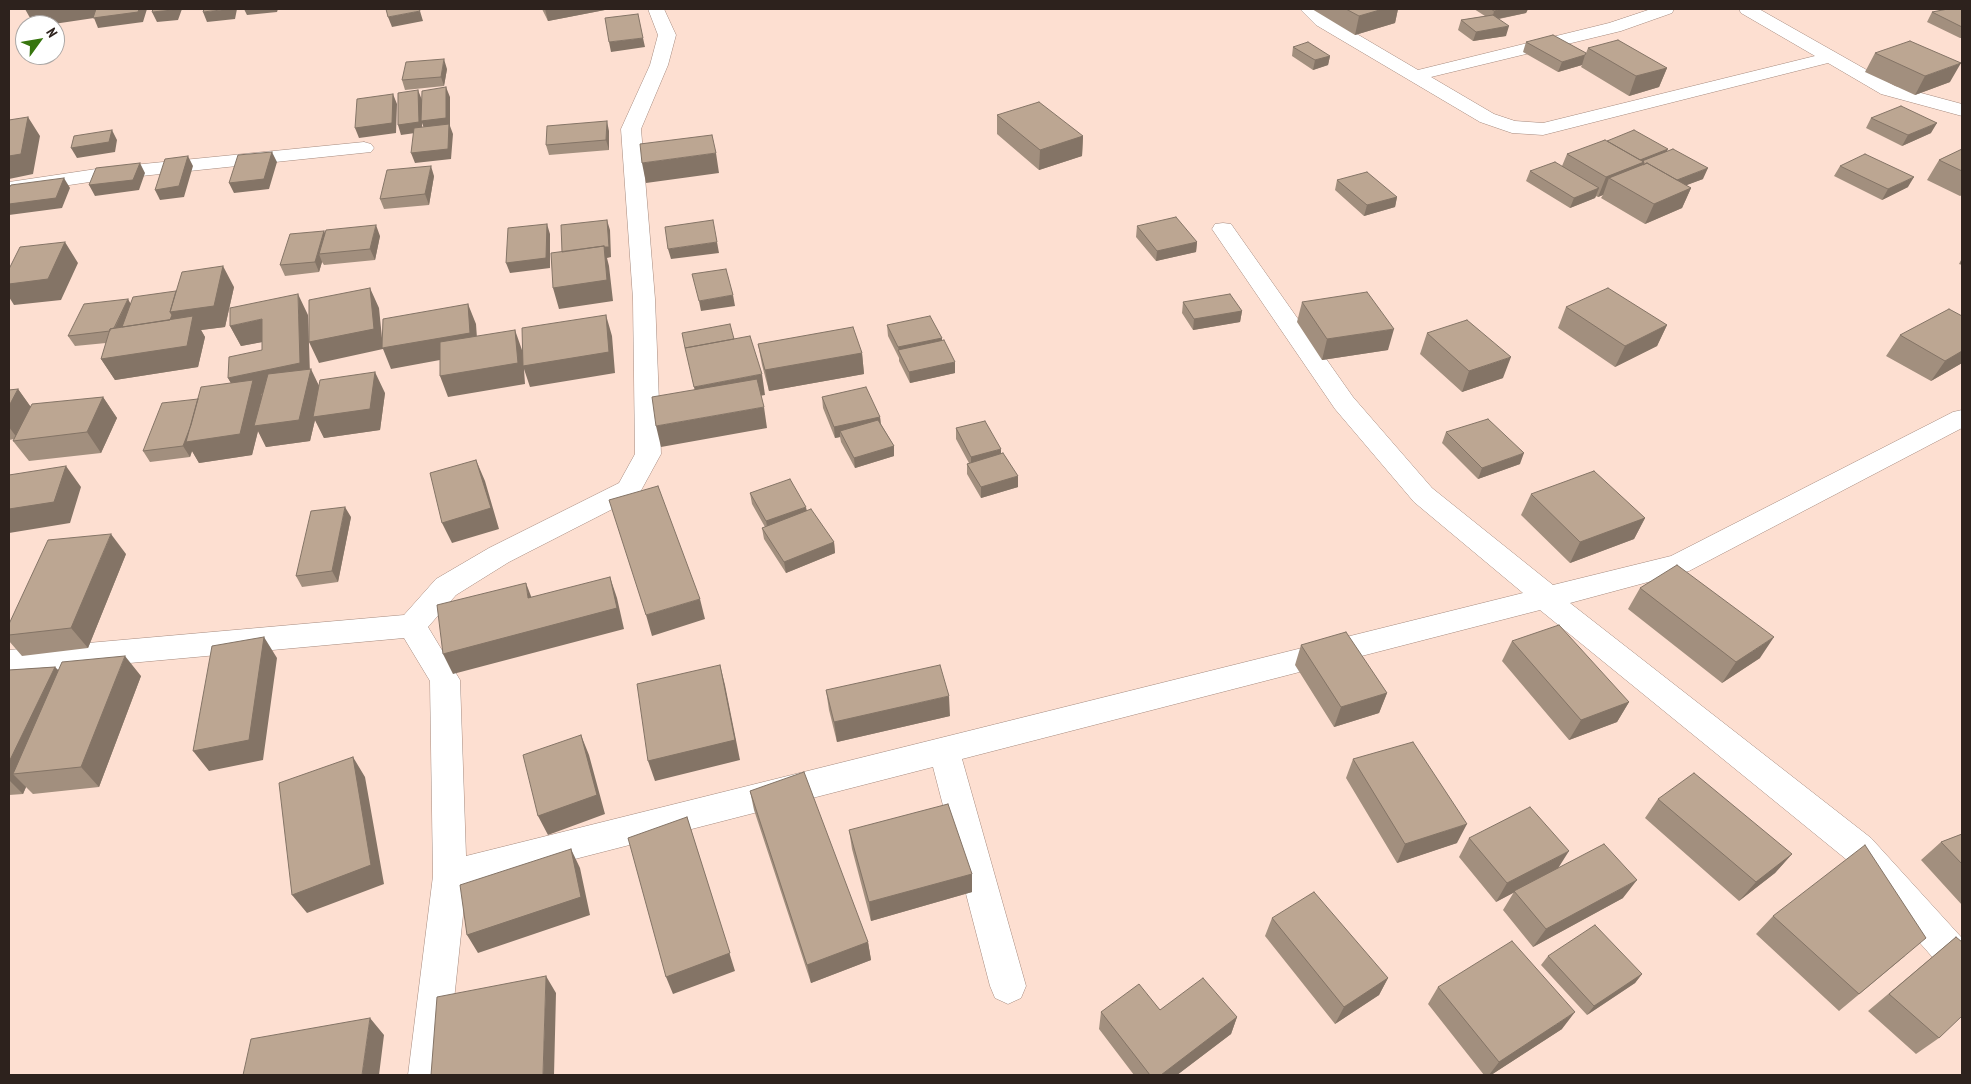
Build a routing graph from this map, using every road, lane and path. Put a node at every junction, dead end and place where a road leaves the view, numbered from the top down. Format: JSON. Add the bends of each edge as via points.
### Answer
{"nodes":[{"id":1,"x":656,"y":9,"type":"edge"},
{"id":2,"x":1308,"y":9,"type":"edge"},
{"id":3,"x":1666,"y":9,"type":"edge"},
{"id":4,"x":1747,"y":9,"type":"edge"},
{"id":5,"x":1831,"y":57,"type":"junction"},
{"id":6,"x":1415,"y":76,"type":"junction"},
{"id":7,"x":1962,"y":110,"type":"edge"},
{"id":8,"x":364,"y":148,"type":"dead end"},
{"id":9,"x":9,"y":188,"type":"edge"},
{"id":10,"x":1223,"y":229,"type":"dead end"},
{"id":11,"x":1962,"y":418,"type":"edge"},
{"id":12,"x":1548,"y":598,"type":"junction"},
{"id":13,"x":412,"y":626,"type":"junction"},
{"id":14,"x":9,"y":662,"type":"edge"},
{"id":15,"x":944,"y":750,"type":"junction"},
{"id":16,"x":450,"y":876,"type":"junction"},
{"id":17,"x":1962,"y":964,"type":"edge"},
{"id":18,"x":1008,"y":986,"type":"dead end"},
{"id":19,"x":427,"y":1075,"type":"edge"}],
"edges":[{"from":1,"to":13,"type":"street","via":[[667,35],[659,65],[631,129],[644,299],[648,454],[629,489],[500,555],[446,587]]},
{"from":2,"to":6,"type":"street","via":[[1322,21]]},
{"from":3,"to":6,"type":"street","via":[[1615,27]]},
{"from":4,"to":5,"type":"street"},
{"from":5,"to":6,"type":"street","via":[[1543,129],[1512,127],[1487,118]]},
{"from":5,"to":7,"type":"street","via":[[1888,90]]},
{"from":8,"to":9,"type":"street","via":[[103,174]]},
{"from":10,"to":12,"type":"street","via":[[1344,403],[1423,494]]},
{"from":11,"to":12,"type":"street","via":[[1679,564]]},
{"from":12,"to":15,"type":"street"},
{"from":12,"to":17,"type":"street","via":[[1859,849]]},
{"from":13,"to":14,"type":"street"},
{"from":13,"to":16,"type":"street","via":[[445,680]]},
{"from":15,"to":16,"type":"street"},
{"from":15,"to":18,"type":"street"},
{"from":16,"to":19,"type":"street"}]}
